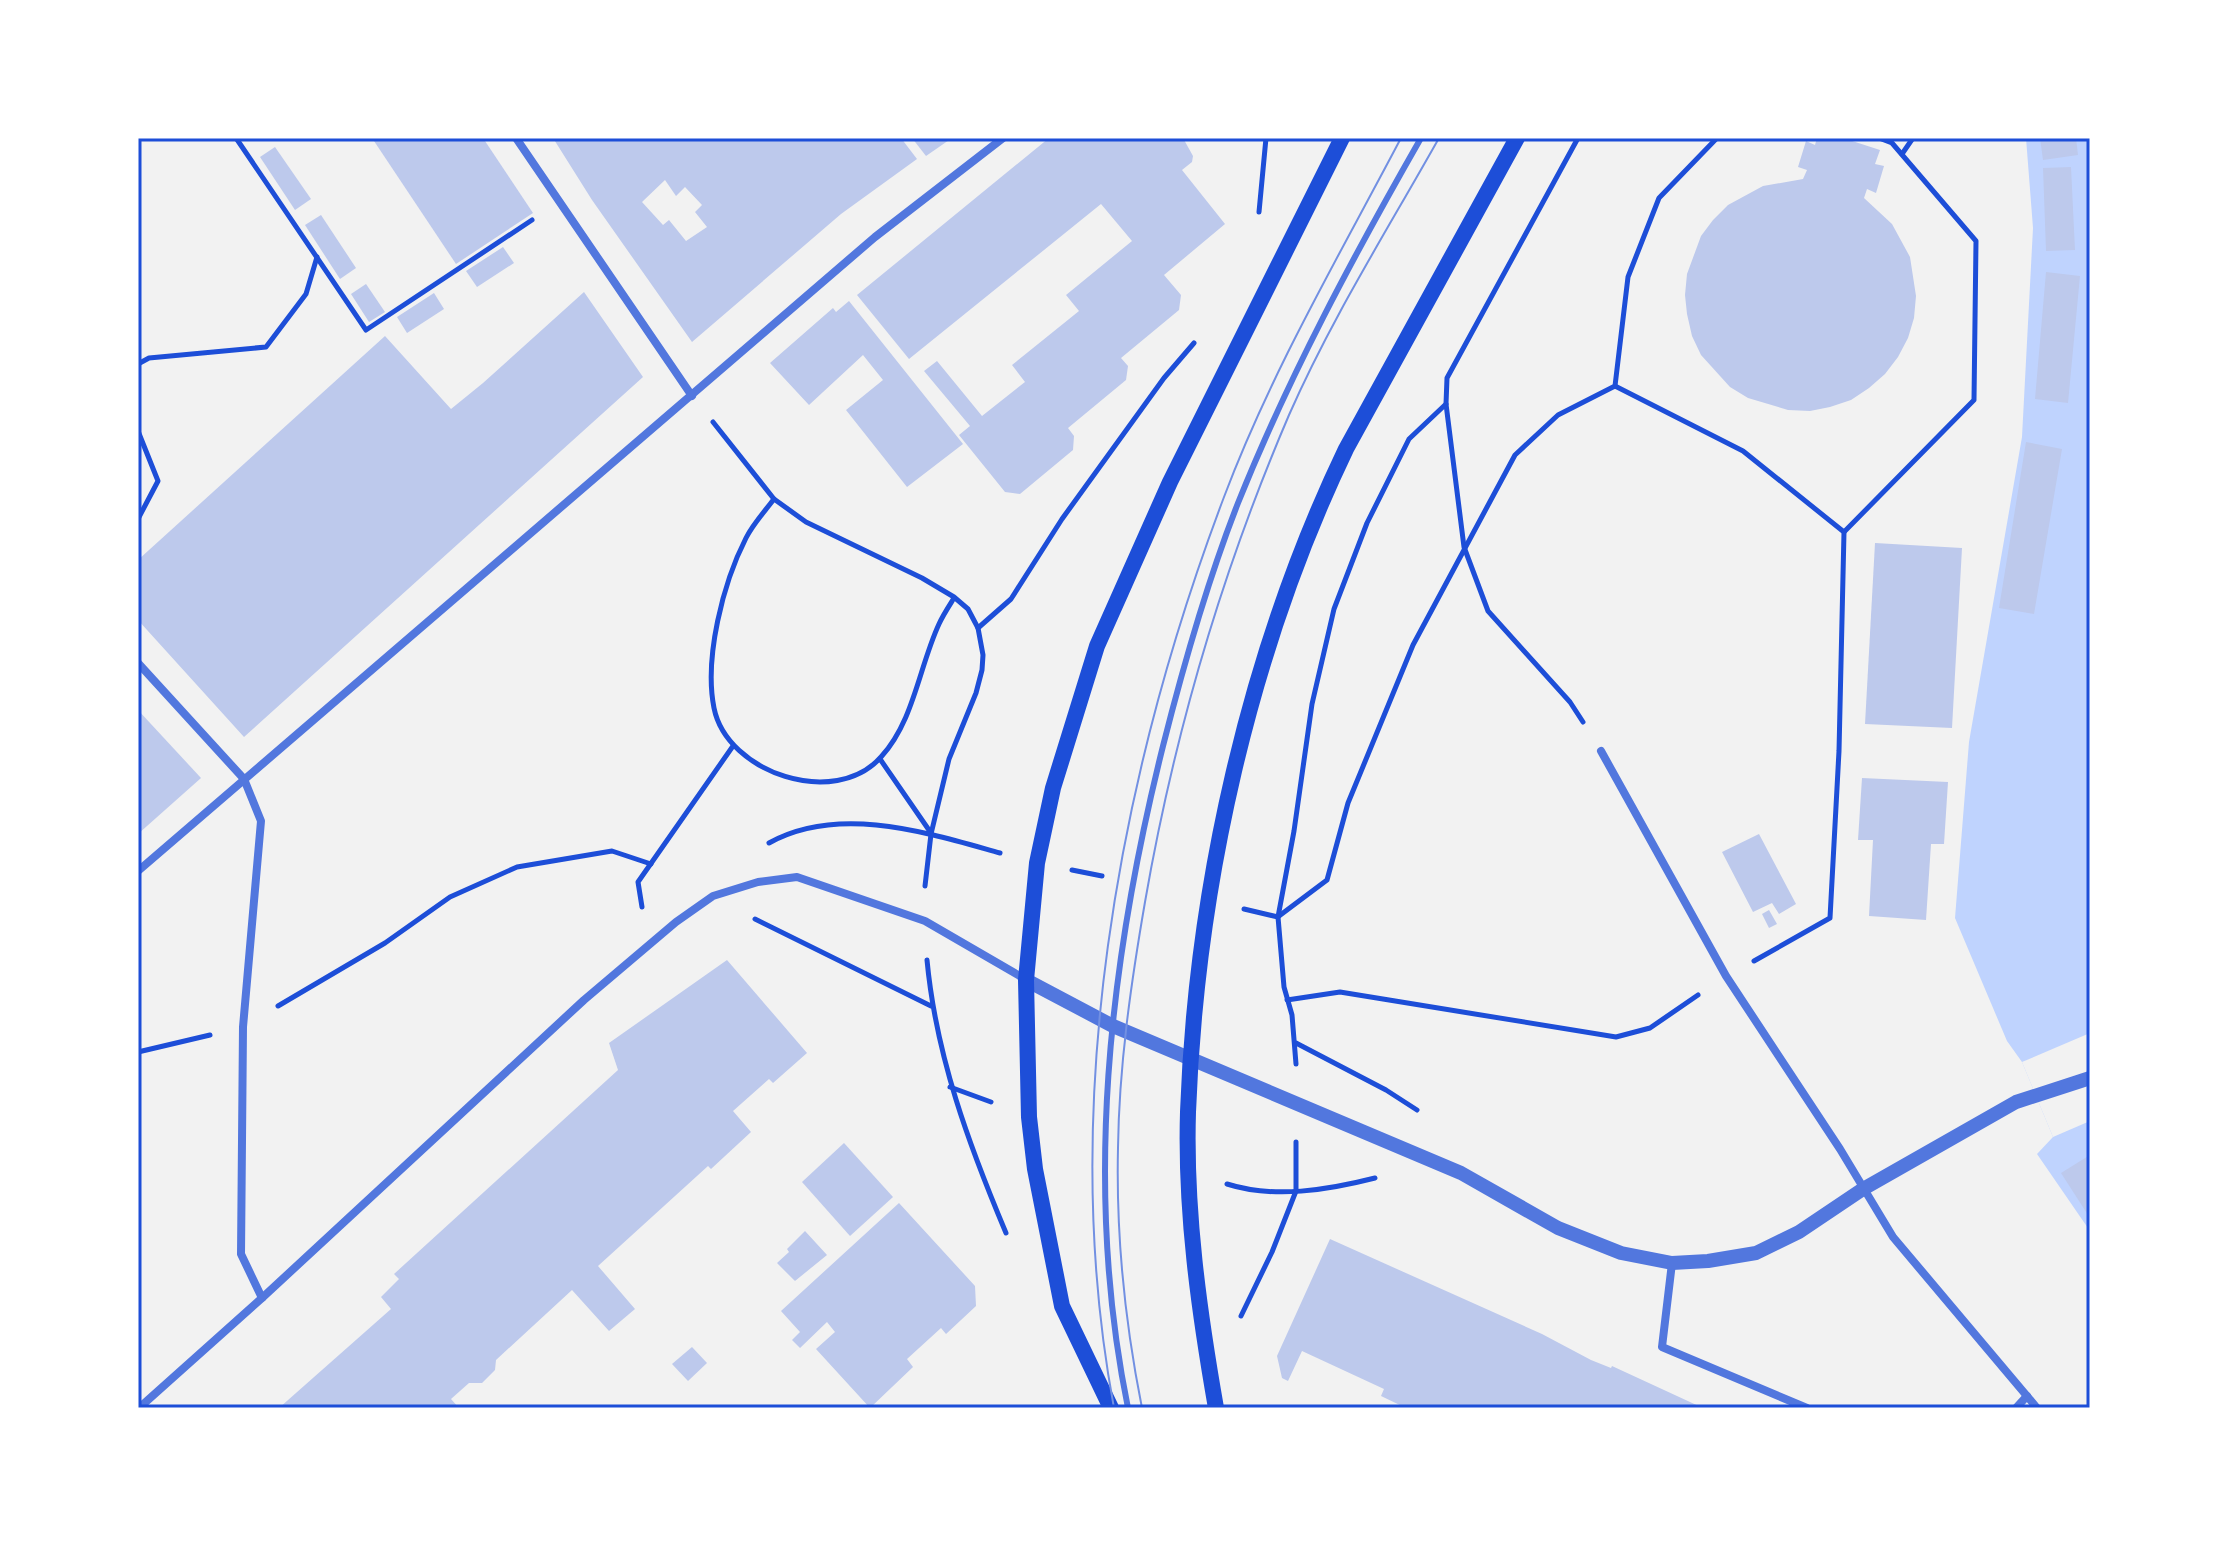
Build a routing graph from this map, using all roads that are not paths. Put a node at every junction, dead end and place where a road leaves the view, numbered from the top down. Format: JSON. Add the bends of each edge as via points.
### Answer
{"nodes":[{"id":1,"x":516,"y":138,"type":"edge"},
{"id":2,"x":1003,"y":138,"type":"edge"},
{"id":3,"x":1342,"y":138,"type":"edge"},
{"id":4,"x":1421,"y":138,"type":"edge"},
{"id":5,"x":1517,"y":138,"type":"edge"},
{"id":6,"x":692,"y":396,"type":"junction"},
{"id":7,"x":138,"y":663,"type":"edge"},
{"id":8,"x":1601,"y":751,"type":"road end"},
{"id":9,"x":244,"y":779,"type":"junction"},
{"id":10,"x":138,"y":871,"type":"edge"},
{"id":11,"x":1026,"y":980,"type":"junction"},
{"id":12,"x":1113,"y":1026,"type":"junction"},
{"id":13,"x":1191,"y":1059,"type":"junction"},
{"id":14,"x":2090,"y":1078,"type":"edge"},
{"id":15,"x":1863,"y":1189,"type":"junction"},
{"id":16,"x":1672,"y":1263,"type":"junction"},
{"id":17,"x":262,"y":1298,"type":"junction"},
{"id":18,"x":2027,"y":1396,"type":"junction"},
{"id":19,"x":139,"y":1408,"type":"edge"},
{"id":20,"x":1111,"y":1408,"type":"edge"},
{"id":21,"x":1128,"y":1408,"type":"edge"},
{"id":22,"x":1216,"y":1408,"type":"edge"},
{"id":23,"x":1807,"y":1408,"type":"edge"},
{"id":24,"x":2016,"y":1408,"type":"edge"},
{"id":25,"x":2037,"y":1408,"type":"edge"}],
"edges":[{"from":1,"to":6,"type":"street"},
{"from":2,"to":6,"type":"street","via":[[875,237]]},
{"from":3,"to":11,"type":"main road","via":[[1170,482],[1097,646],[1053,788],[1037,863]]},
{"from":4,"to":12,"type":"lane","via":[[1328,304],[1215,564],[1143,825]]},
{"from":5,"to":13,"type":"main road","via":[[1346,449],[1279,614],[1255,688],[1222,828]]},
{"from":6,"to":9,"type":"street"},
{"from":7,"to":9,"type":"street"},
{"from":8,"to":15,"type":"street","via":[[1726,976]]},
{"from":9,"to":10,"type":"street"},
{"from":9,"to":17,"type":"street","via":[[261,821],[243,1027],[241,1254]]},
{"from":11,"to":12,"type":"street"},
{"from":11,"to":17,"type":"street","via":[[925,921],[797,877],[713,896],[584,1000]]},
{"from":11,"to":20,"type":"main road","via":[[1029,1117],[1044,1216],[1062,1306]]},
{"from":12,"to":13,"type":"street"},
{"from":12,"to":21,"type":"lane","via":[[1103,1172],[1116,1349]]},
{"from":13,"to":16,"type":"street","via":[[1461,1173],[1558,1228],[1621,1253]]},
{"from":13,"to":22,"type":"main road","via":[[1193,1251]]},
{"from":14,"to":15,"type":"street","via":[[2016,1102]]},
{"from":15,"to":16,"type":"street","via":[[1799,1232],[1756,1253]]},
{"from":15,"to":18,"type":"street","via":[[1893,1237]]},
{"from":16,"to":23,"type":"street","via":[[1662,1347]]},
{"from":17,"to":19,"type":"street"},
{"from":18,"to":24,"type":"street"},
{"from":18,"to":25,"type":"street"}]}
